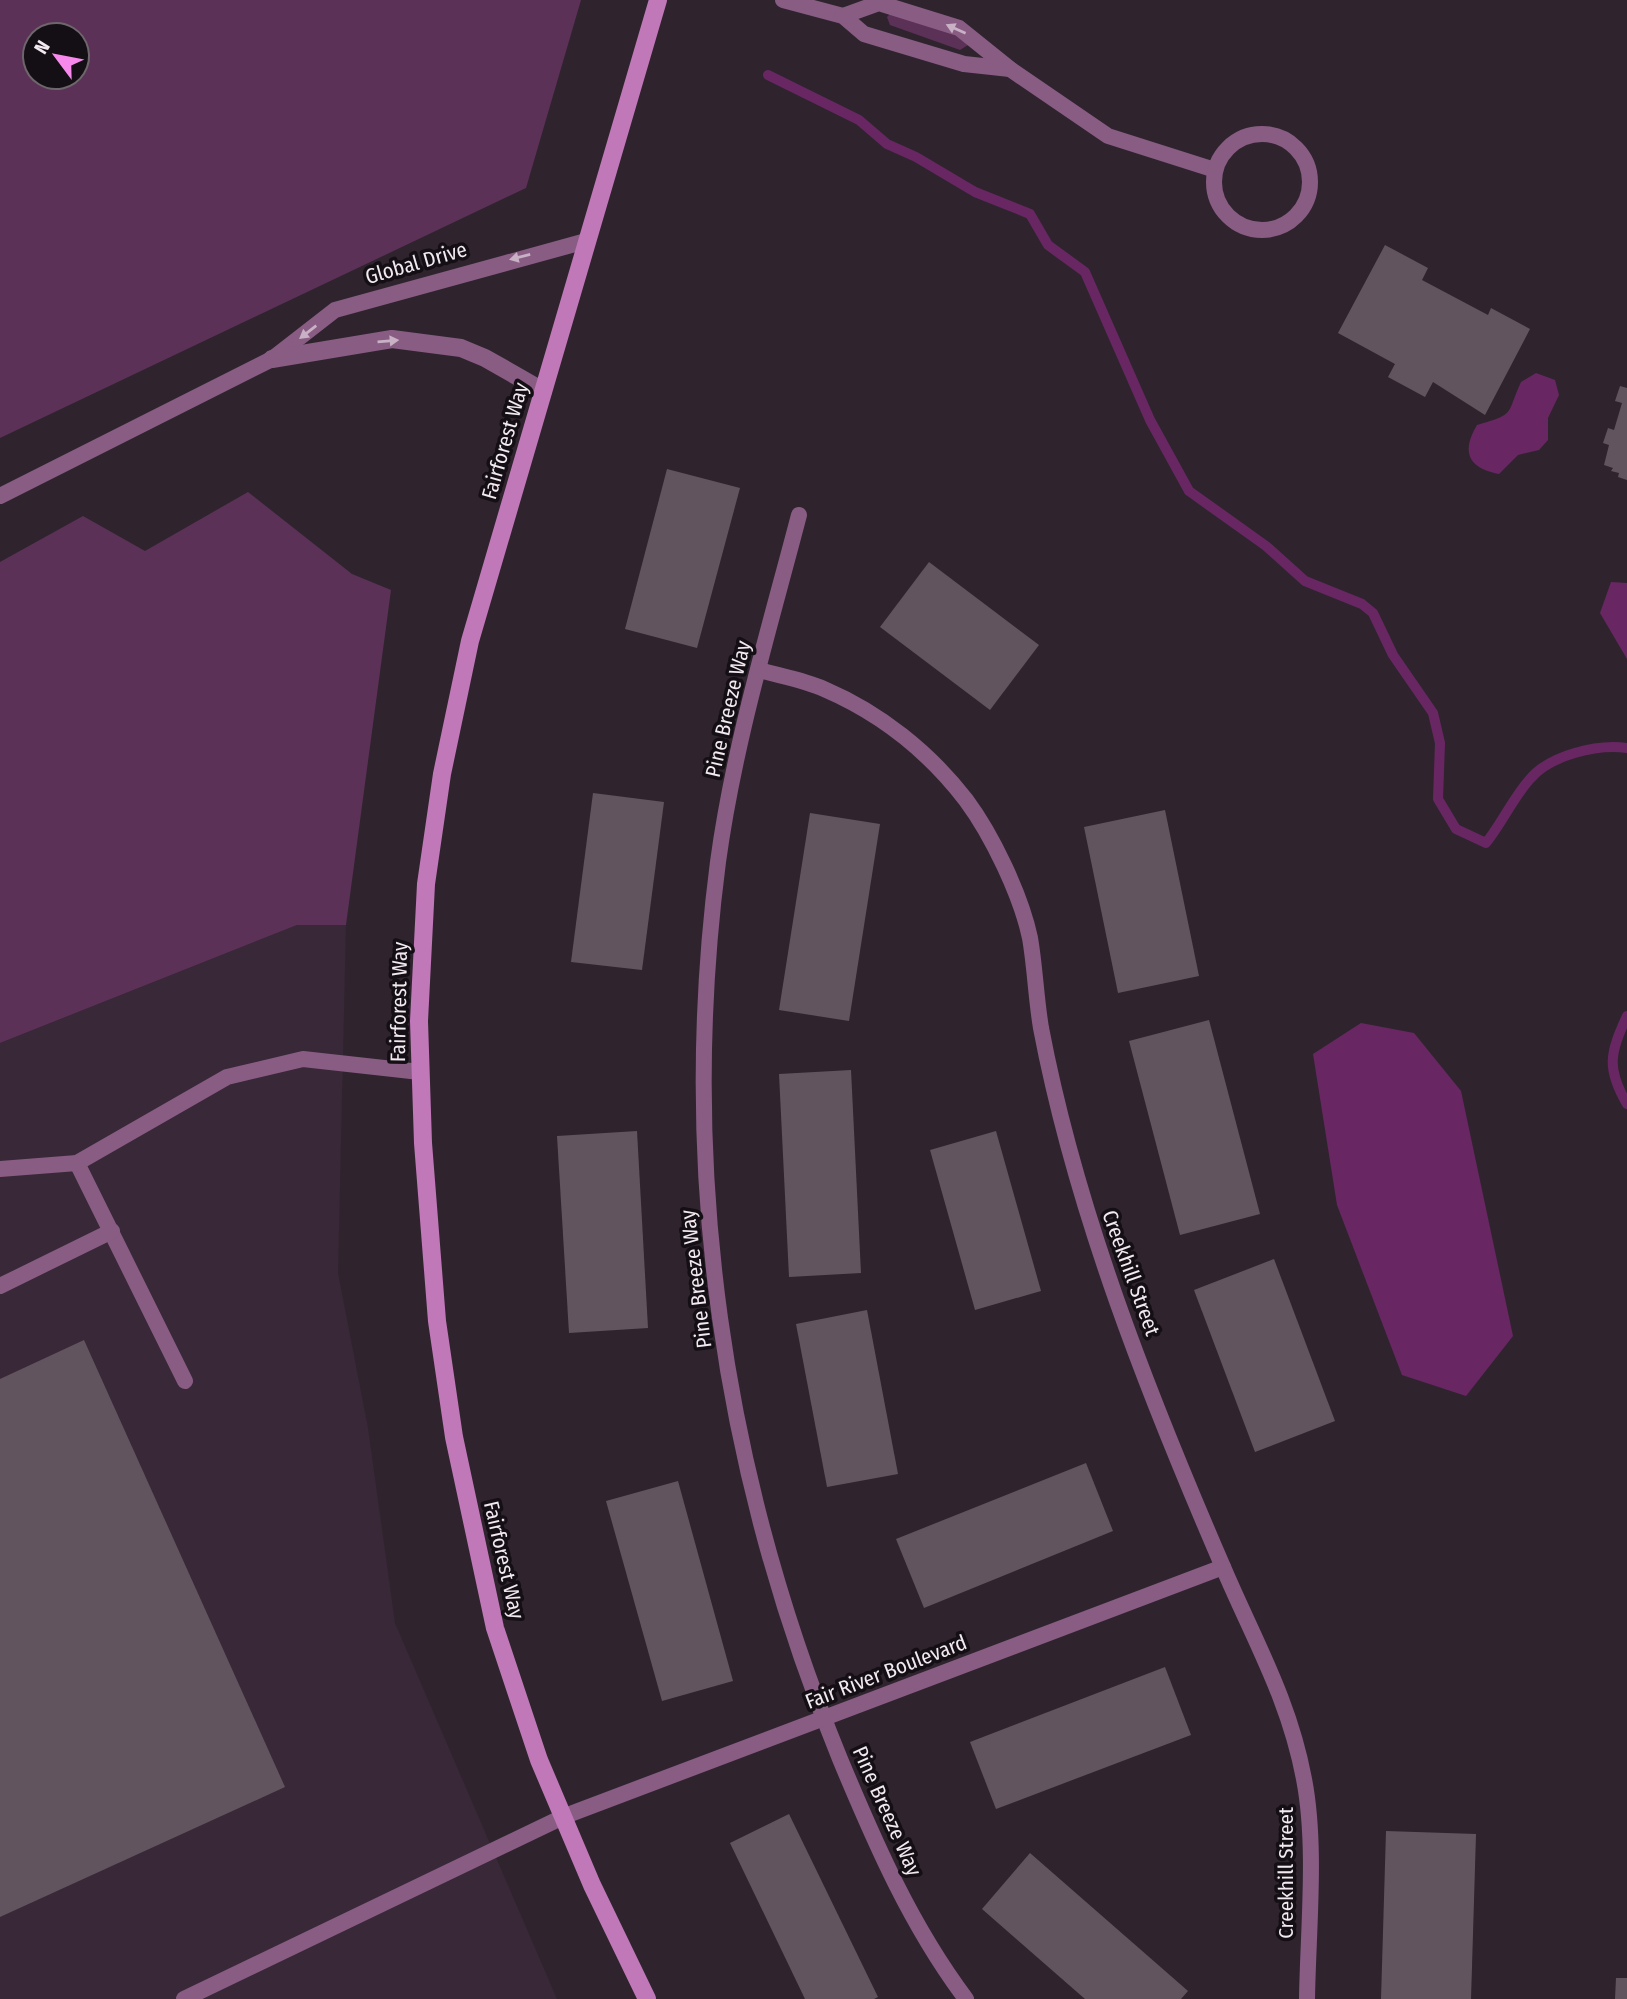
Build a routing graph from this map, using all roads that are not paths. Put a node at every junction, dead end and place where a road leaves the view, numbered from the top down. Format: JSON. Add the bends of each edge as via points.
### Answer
{"nodes":[{"id":1,"x":658,"y":0,"type":"edge"},
{"id":2,"x":783,"y":0,"type":"edge"},
{"id":3,"x":843,"y":16,"type":"junction"},
{"id":4,"x":1010,"y":69,"type":"junction"},
{"id":5,"x":1215,"y":170,"type":"junction"},
{"id":6,"x":586,"y":241,"type":"junction"},
{"id":7,"x":272,"y":359,"type":"junction"},
{"id":8,"x":543,"y":391,"type":"junction"},
{"id":9,"x":0,"y":496,"type":"edge"},
{"id":10,"x":799,"y":515,"type":"dead end"},
{"id":11,"x":759,"y":670,"type":"junction"},
{"id":12,"x":420,"y":1072,"type":"junction"},
{"id":13,"x":78,"y":1163,"type":"junction"},
{"id":14,"x":0,"y":1169,"type":"edge"},
{"id":15,"x":112,"y":1231,"type":"junction"},
{"id":16,"x":0,"y":1286,"type":"edge"},
{"id":17,"x":185,"y":1381,"type":"dead end"},
{"id":18,"x":1223,"y":1567,"type":"junction"},
{"id":19,"x":824,"y":1718,"type":"junction"},
{"id":20,"x":565,"y":1816,"type":"junction"},
{"id":21,"x":184,"y":1999,"type":"edge"},
{"id":22,"x":648,"y":1999,"type":"edge"},
{"id":23,"x":966,"y":1999,"type":"edge"},
{"id":24,"x":1307,"y":1999,"type":"edge"}],
"edges":[{"from":1,"to":6,"type":"main road","name":"Fairforest Way"},
{"from":2,"to":3,"type":"lane"},
{"from":3,"to":4,"type":"lane","via":[[863,34],[964,64]]},
{"from":4,"to":3,"type":"lane","one_way":true,"via":[[959,28],[879,3]]},
{"from":4,"to":5,"type":"lane","via":[[1108,136]]},
{"from":5,"to":5,"type":"lane","via":[[1216,197],[1224,213],[1239,225],[1257,230],[1275,229],[1292,220],[1310,189],[1309,171],[1300,151],[1270,134],[1236,141]]},
{"from":6,"to":7,"type":"lane","name":"Global Drive","one_way":true,"via":[[335,310]]},
{"from":6,"to":8,"type":"main road","name":"Fairforest Way"},
{"from":7,"to":8,"type":"street","name":"Global Drive","one_way":true,"via":[[392,339],[461,348]]},
{"from":7,"to":9,"type":"lane","name":"Global Drive"},
{"from":8,"to":12,"type":"main road","name":"Fairforest Way","via":[[470,641],[442,775],[426,884]]},
{"from":10,"to":11,"type":"lane","name":"Pine Breeze Way"},
{"from":11,"to":18,"type":"lane","name":"Creekhill Street","via":[[832,693],[874,714],[928,756],[968,803],[1005,868],[1029,935],[1041,1027],[1076,1180],[1131,1338]]},
{"from":11,"to":19,"type":"lane","name":"Pine Breeze Way","via":[[739,739],[718,862],[704,1018],[709,1230],[732,1397],[756,1511]]},
{"from":12,"to":13,"type":"lane","via":[[303,1059],[227,1077]]},
{"from":12,"to":20,"type":"main road","name":"Fairforest Way","via":[[437,1321],[454,1437],[495,1628],[540,1760]]},
{"from":13,"to":14,"type":"lane"},
{"from":13,"to":15,"type":"lane"},
{"from":15,"to":16,"type":"lane"},
{"from":15,"to":17,"type":"lane"},
{"from":18,"to":19,"type":"lane","name":"Fair River Boulevard"},
{"from":18,"to":24,"type":"lane","name":"Creekhill Street","via":[[1283,1696],[1305,1781],[1310,1823]]},
{"from":19,"to":20,"type":"lane","name":"Fair River Boulevard"},
{"from":19,"to":23,"type":"lane","name":"Pine Breeze Way","via":[[880,1857],[944,1970]]},
{"from":20,"to":21,"type":"lane","name":"Fair River Boulevard"},
{"from":20,"to":22,"type":"main road","name":"Fairforest Way","via":[[592,1885]]}]}
